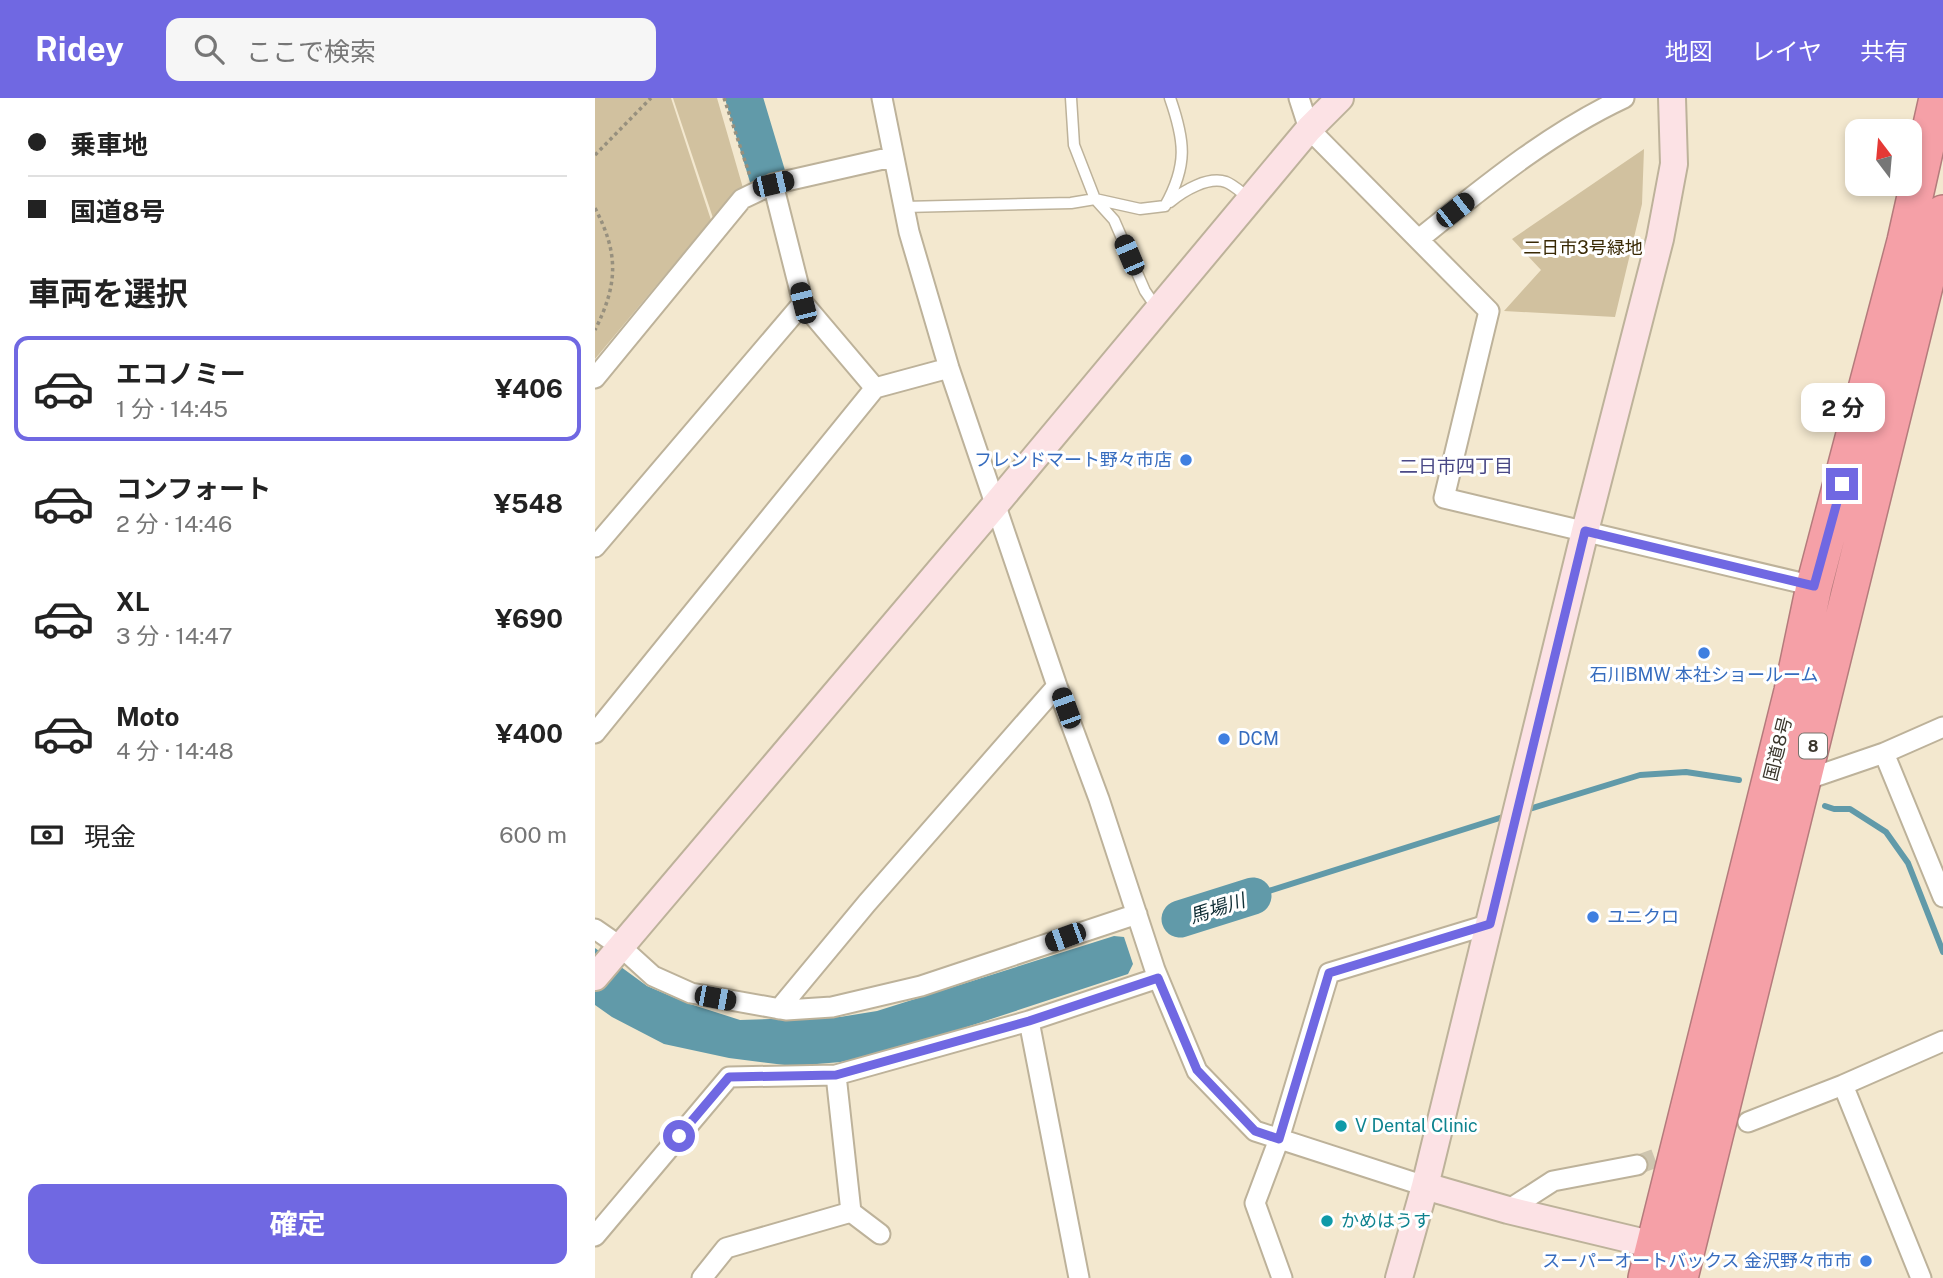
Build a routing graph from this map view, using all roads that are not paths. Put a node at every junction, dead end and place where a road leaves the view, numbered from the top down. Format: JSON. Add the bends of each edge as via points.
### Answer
{"nodes":[{"id":1,"x":882,"y":98,"type":"edge"},
{"id":2,"x":1071,"y":98,"type":"edge"},
{"id":3,"x":1170,"y":98,"type":"edge"},
{"id":4,"x":1299,"y":98,"type":"edge"},
{"id":5,"x":1340,"y":98,"type":"edge"},
{"id":6,"x":1624,"y":98,"type":"edge"},
{"id":7,"x":1672,"y":98,"type":"edge"},
{"id":8,"x":1937,"y":98,"type":"edge"},
{"id":9,"x":1309,"y":129,"type":"junction"},
{"id":10,"x":892,"y":157,"type":"junction"},
{"id":11,"x":773,"y":184,"type":"junction"},
{"id":12,"x":1095,"y":199,"type":"junction"},
{"id":13,"x":1250,"y":199,"type":"junction"},
{"id":14,"x":1166,"y":204,"type":"junction"},
{"id":15,"x":904,"y":207,"type":"junction"},
{"id":16,"x":1943,"y":213,"type":"edge"},
{"id":17,"x":1419,"y":239,"type":"junction"},
{"id":18,"x":803,"y":303,"type":"junction"},
{"id":19,"x":1158,"y":310,"type":"junction"},
{"id":20,"x":949,"y":368,"type":"junction"},
{"id":21,"x":595,"y":378,"type":"edge"},
{"id":22,"x":875,"y":388,"type":"junction"},
{"id":23,"x":996,"y":504,"type":"junction"},
{"id":24,"x":1585,"y":531,"type":"junction"},
{"id":25,"x":595,"y":547,"type":"edge"},
{"id":26,"x":1814,"y":586,"type":"junction"},
{"id":27,"x":1057,"y":686,"type":"junction"},
{"id":28,"x":1943,"y":727,"type":"edge"},
{"id":29,"x":595,"y":733,"type":"edge"},
{"id":30,"x":1884,"y":753,"type":"junction"},
{"id":31,"x":1805,"y":780,"type":"junction"},
{"id":32,"x":1943,"y":897,"type":"edge"},
{"id":33,"x":1138,"y":918,"type":"junction"},
{"id":34,"x":1490,"y":924,"type":"junction"},
{"id":35,"x":595,"y":929,"type":"edge"},
{"id":36,"x":621,"y":947,"type":"junction"},
{"id":37,"x":1157,"y":974,"type":"junction"},
{"id":38,"x":595,"y":977,"type":"edge"},
{"id":39,"x":779,"y":1009,"type":"junction"},
{"id":40,"x":1029,"y":1021,"type":"junction"},
{"id":41,"x":1943,"y":1041,"type":"edge"},
{"id":42,"x":836,"y":1075,"type":"junction"},
{"id":43,"x":1843,"y":1085,"type":"junction"},
{"id":44,"x":1748,"y":1122,"type":"dead end"},
{"id":45,"x":1279,"y":1139,"type":"junction"},
{"id":46,"x":1637,"y":1165,"type":"tunnel mouth"},
{"id":47,"x":1425,"y":1186,"type":"junction"},
{"id":48,"x":1508,"y":1210,"type":"junction"},
{"id":49,"x":851,"y":1212,"type":"junction"},
{"id":50,"x":880,"y":1234,"type":"dead end"},
{"id":51,"x":595,"y":1236,"type":"edge"},
{"id":52,"x":1650,"y":1262,"type":"edge"},
{"id":53,"x":702,"y":1278,"type":"edge"},
{"id":54,"x":1079,"y":1278,"type":"edge"},
{"id":55,"x":1282,"y":1278,"type":"edge"},
{"id":56,"x":1399,"y":1278,"type":"edge"},
{"id":57,"x":1680,"y":1278,"type":"edge"},
{"id":58,"x":1921,"y":1278,"type":"edge"}],
"edges":[{"from":1,"to":10,"type":"street"},
{"from":2,"to":12,"type":"lane","via":[[1074,145]]},
{"from":3,"to":14,"type":"lane","via":[[1182,131],[1182,158],[1176,187]]},
{"from":4,"to":9,"type":"street"},
{"from":5,"to":9,"type":"street"},
{"from":6,"to":17,"type":"street","via":[[1508,168]]},
{"from":7,"to":24,"type":"street","via":[[1674,164],[1660,239]]},
{"from":8,"to":26,"type":"highway","name":"国道8号","number":"8","via":[[1905,241]]},
{"from":9,"to":13,"type":"street"},
{"from":9,"to":17,"type":"street"},
{"from":10,"to":11,"type":"street"},
{"from":10,"to":15,"type":"street"},
{"from":11,"to":18,"type":"street"},
{"from":11,"to":21,"type":"street","via":[[743,199]]},
{"from":12,"to":14,"type":"lane","via":[[1140,209]]},
{"from":12,"to":15,"type":"lane","via":[[1071,204]]},
{"from":12,"to":19,"type":"lane","via":[[1114,220]]},
{"from":13,"to":14,"type":"lane","via":[[1226,182],[1211,182],[1184,191]]},
{"from":13,"to":19,"type":"street"},
{"from":15,"to":20,"type":"street"},
{"from":16,"to":31,"type":"highway","name":"国道8号","number":"8"},
{"from":17,"to":24,"type":"street","via":[[1489,311],[1444,498]]},
{"from":18,"to":22,"type":"street"},
{"from":18,"to":25,"type":"street"},
{"from":19,"to":23,"type":"street"},
{"from":20,"to":22,"type":"street"},
{"from":20,"to":23,"type":"street"},
{"from":22,"to":29,"type":"street"},
{"from":23,"to":27,"type":"street"},
{"from":23,"to":36,"type":"street"},
{"from":24,"to":26,"type":"street"},
{"from":24,"to":34,"type":"street"},
{"from":26,"to":52,"type":"highway","name":"国道8号","number":"8"},
{"from":27,"to":33,"type":"street"},
{"from":27,"to":39,"type":"street"},
{"from":28,"to":30,"type":"street"},
{"from":30,"to":31,"type":"street"},
{"from":30,"to":32,"type":"street"},
{"from":31,"to":57,"type":"highway","name":"国道8号","number":"8"},
{"from":33,"to":37,"type":"street"},
{"from":33,"to":39,"type":"street","via":[[921,986],[832,1007]]},
{"from":34,"to":45,"type":"street","via":[[1329,973]]},
{"from":34,"to":47,"type":"street"},
{"from":35,"to":36,"type":"street"},
{"from":36,"to":38,"type":"street"},
{"from":36,"to":39,"type":"street","via":[[653,976],[691,993]]},
{"from":37,"to":40,"type":"street"},
{"from":37,"to":45,"type":"street","via":[[1197,1070],[1255,1131]]},
{"from":40,"to":42,"type":"street"},
{"from":40,"to":54,"type":"street"},
{"from":41,"to":43,"type":"street"},
{"from":42,"to":49,"type":"street"},
{"from":42,"to":51,"type":"street","via":[[729,1077]]},
{"from":43,"to":44,"type":"street"},
{"from":43,"to":58,"type":"street"},
{"from":45,"to":47,"type":"street"},
{"from":45,"to":55,"type":"street","via":[[1255,1203]]},
{"from":46,"to":48,"type":"street","via":[[1553,1181]]},
{"from":47,"to":48,"type":"street"},
{"from":47,"to":56,"type":"street"},
{"from":48,"to":52,"type":"street"},
{"from":49,"to":50,"type":"street"},
{"from":49,"to":53,"type":"street","via":[[726,1248]]}]}
